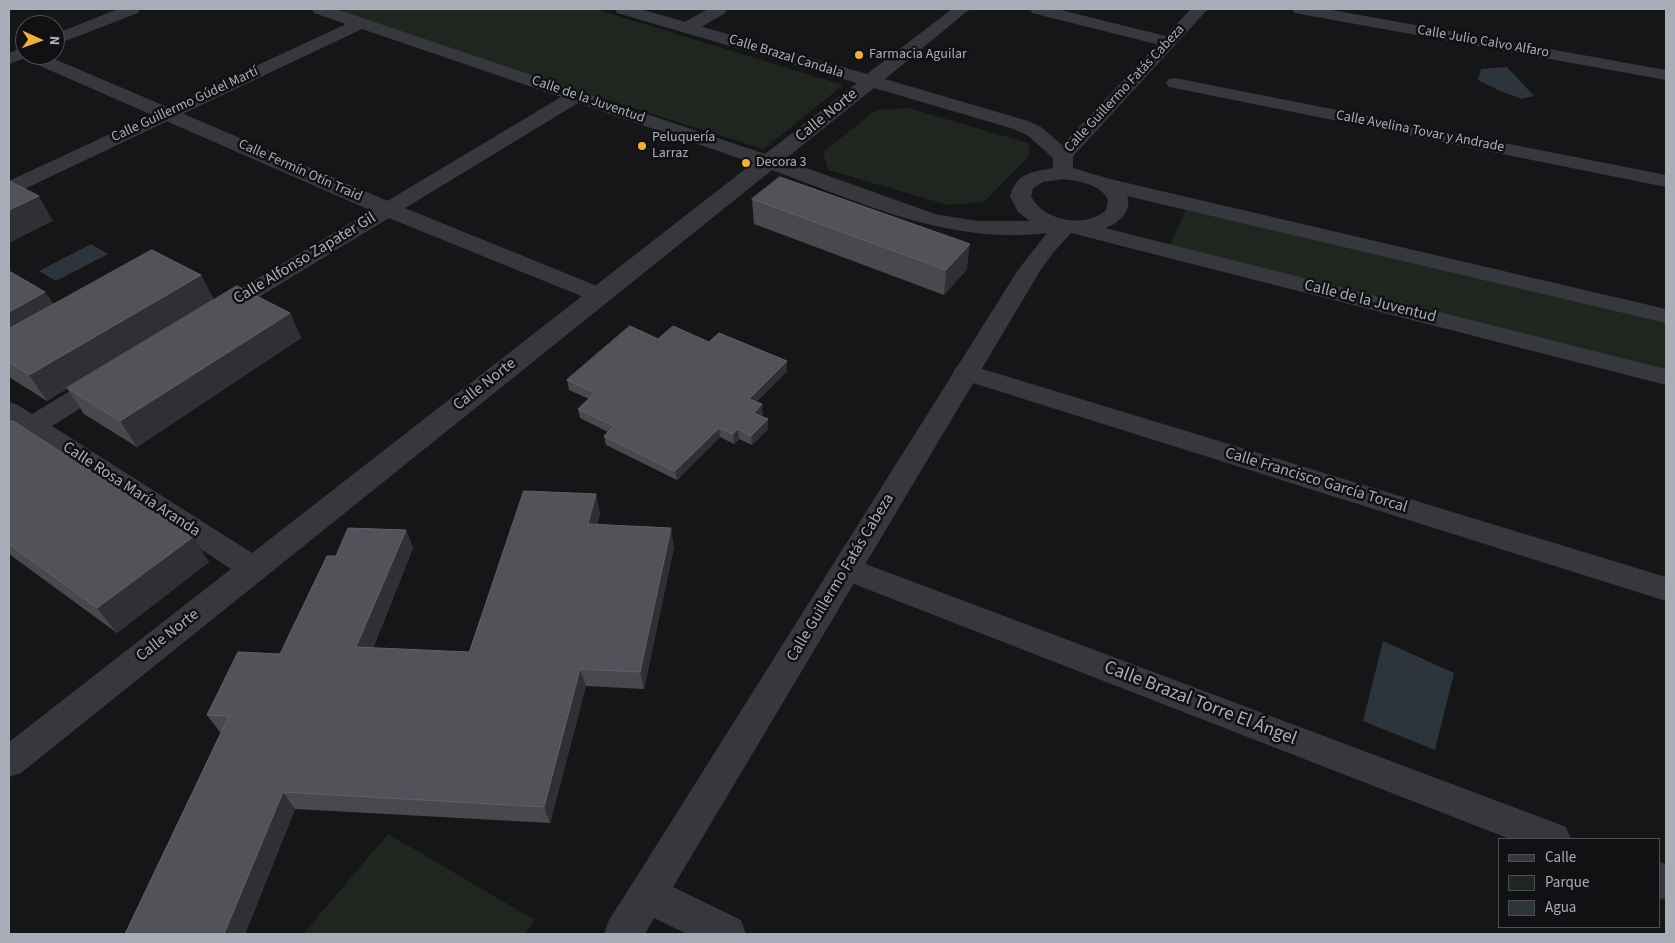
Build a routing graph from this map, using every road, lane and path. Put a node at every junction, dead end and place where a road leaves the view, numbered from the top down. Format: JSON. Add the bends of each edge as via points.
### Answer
{"nodes":[{"id":1,"x":132,"y":9,"type":"edge"},
{"id":2,"x":320,"y":9,"type":"edge"},
{"id":3,"x":623,"y":9,"type":"edge"},
{"id":4,"x":719,"y":9,"type":"edge"},
{"id":5,"x":962,"y":9,"type":"edge"},
{"id":6,"x":1038,"y":9,"type":"edge"},
{"id":7,"x":1200,"y":9,"type":"edge"},
{"id":8,"x":1300,"y":9,"type":"edge"},
{"id":9,"x":361,"y":23,"type":"junction"},
{"id":10,"x":687,"y":28,"type":"junction"},
{"id":11,"x":65,"y":36,"type":"edge"},
{"id":12,"x":1168,"y":42,"type":"junction"},
{"id":13,"x":50,"y":65,"type":"edge"},
{"id":14,"x":1666,"y":75,"type":"edge"},
{"id":15,"x":870,"y":82,"type":"junction"},
{"id":16,"x":1175,"y":83,"type":"dead end"},
{"id":17,"x":576,"y":96,"type":"junction"},
{"id":18,"x":166,"y":113,"type":"junction"},
{"id":19,"x":1085,"y":130,"type":"junction"},
{"id":20,"x":1034,"y":131,"type":"junction"},
{"id":21,"x":770,"y":162,"type":"junction"},
{"id":22,"x":1063,"y":165,"type":"junction"},
{"id":23,"x":1666,"y":181,"type":"edge"},
{"id":24,"x":1104,"y":184,"type":"junction"},
{"id":25,"x":9,"y":189,"type":"edge"},
{"id":26,"x":387,"y":209,"type":"junction"},
{"id":27,"x":1066,"y":226,"type":"junction"},
{"id":28,"x":599,"y":296,"type":"junction"},
{"id":29,"x":1666,"y":316,"type":"edge"},
{"id":30,"x":201,"y":322,"type":"edge"},
{"id":31,"x":125,"y":369,"type":"edge"},
{"id":32,"x":966,"y":372,"type":"junction"},
{"id":33,"x":1666,"y":377,"type":"edge"},
{"id":34,"x":9,"y":411,"type":"edge"},
{"id":35,"x":32,"y":426,"type":"junction"},
{"id":36,"x":9,"y":440,"type":"edge"},
{"id":37,"x":253,"y":569,"type":"junction"},
{"id":38,"x":847,"y":569,"type":"junction"},
{"id":39,"x":1666,"y":590,"type":"edge"},
{"id":40,"x":9,"y":762,"type":"edge"},
{"id":41,"x":1550,"y":838,"type":"edge"},
{"id":42,"x":647,"y":894,"type":"junction"},
{"id":43,"x":623,"y":934,"type":"edge"},
{"id":44,"x":727,"y":934,"type":"edge"}],
"edges":[{"from":1,"to":11,"type":"street"},
{"from":2,"to":9,"type":"street","name":"Calle de la Juventud"},
{"from":3,"to":10,"type":"street","name":"Calle Brazal Candala"},
{"from":4,"to":10,"type":"street"},
{"from":5,"to":15,"type":"street","name":"Calle Norte"},
{"from":6,"to":12,"type":"street"},
{"from":7,"to":12,"type":"street","name":"Calle Guillermo Fatás Cabeza"},
{"from":8,"to":14,"type":"street","name":"Calle Julio Calvo Alfaro"},
{"from":9,"to":17,"type":"street","name":"Calle de la Juventud"},
{"from":9,"to":18,"type":"street","name":"Calle Guillermo Gúdel Martí"},
{"from":10,"to":15,"type":"street","name":"Calle Brazal Candala"},
{"from":12,"to":19,"type":"street","name":"Calle Guillermo Fatás Cabeza"},
{"from":13,"to":18,"type":"street","name":"Calle Fermín Otín Traid"},
{"from":15,"to":20,"type":"street","name":"Calle Brazal Candala"},
{"from":15,"to":21,"type":"street","name":"Calle Norte"},
{"from":16,"to":23,"type":"street","name":"Calle Avelina Tovar y Andrade"},
{"from":17,"to":21,"type":"street","name":"Calle de la Juventud"},
{"from":17,"to":26,"type":"street","name":"Calle Alfonso Zapater Gil"},
{"from":18,"to":25,"type":"street","name":"Calle Guillermo Gúdel Martí"},
{"from":18,"to":26,"type":"street","name":"Calle Fermín Otín Traid"},
{"from":19,"to":20,"type":"street","name":"Calle Brazal Candala"},
{"from":19,"to":22,"type":"street","name":"Calle Guillermo Fatás Cabeza"},
{"from":20,"to":22,"type":"street","name":"Calle Brazal Candala"},
{"from":21,"to":27,"type":"street","name":"Calle de la Juventud","via":[[950,225],[1008,229]]},
{"from":21,"to":28,"type":"street","name":"Calle Norte"},
{"from":22,"to":24,"type":"street"},
{"from":22,"to":27,"type":"street","via":[[1052,174],[1031,180],[1020,191],[1020,198],[1022,205],[1032,214]]},
{"from":24,"to":27,"type":"street","via":[[1117,197],[1116,212],[1100,223]]},
{"from":24,"to":29,"type":"street"},
{"from":26,"to":28,"type":"street","name":"Calle Fermín Otín Traid"},
{"from":26,"to":30,"type":"street","name":"Calle Alfonso Zapater Gil"},
{"from":27,"to":32,"type":"street","name":"Calle Guillermo Fatás Cabeza","via":[[1029,270]]},
{"from":27,"to":33,"type":"street","name":"Calle de la Juventud"},
{"from":28,"to":37,"type":"street","name":"Calle Norte"},
{"from":31,"to":35,"type":"street"},
{"from":32,"to":38,"type":"street","name":"Calle Guillermo Fatás Cabeza"},
{"from":32,"to":39,"type":"street","name":"Calle Francisco García Torcal"},
{"from":34,"to":35,"type":"street","name":"Calle Rosa María Aranda"},
{"from":35,"to":36,"type":"street"},
{"from":35,"to":37,"type":"street","name":"Calle Rosa María Aranda"},
{"from":37,"to":40,"type":"street","name":"Calle Norte"},
{"from":38,"to":41,"type":"street","name":"Calle Brazal Torre El Ángel"},
{"from":38,"to":42,"type":"street","name":"Calle Guillermo Fatás Cabeza"},
{"from":42,"to":43,"type":"street","name":"Calle Guillermo Fatás Cabeza"},
{"from":42,"to":44,"type":"street"}]}
